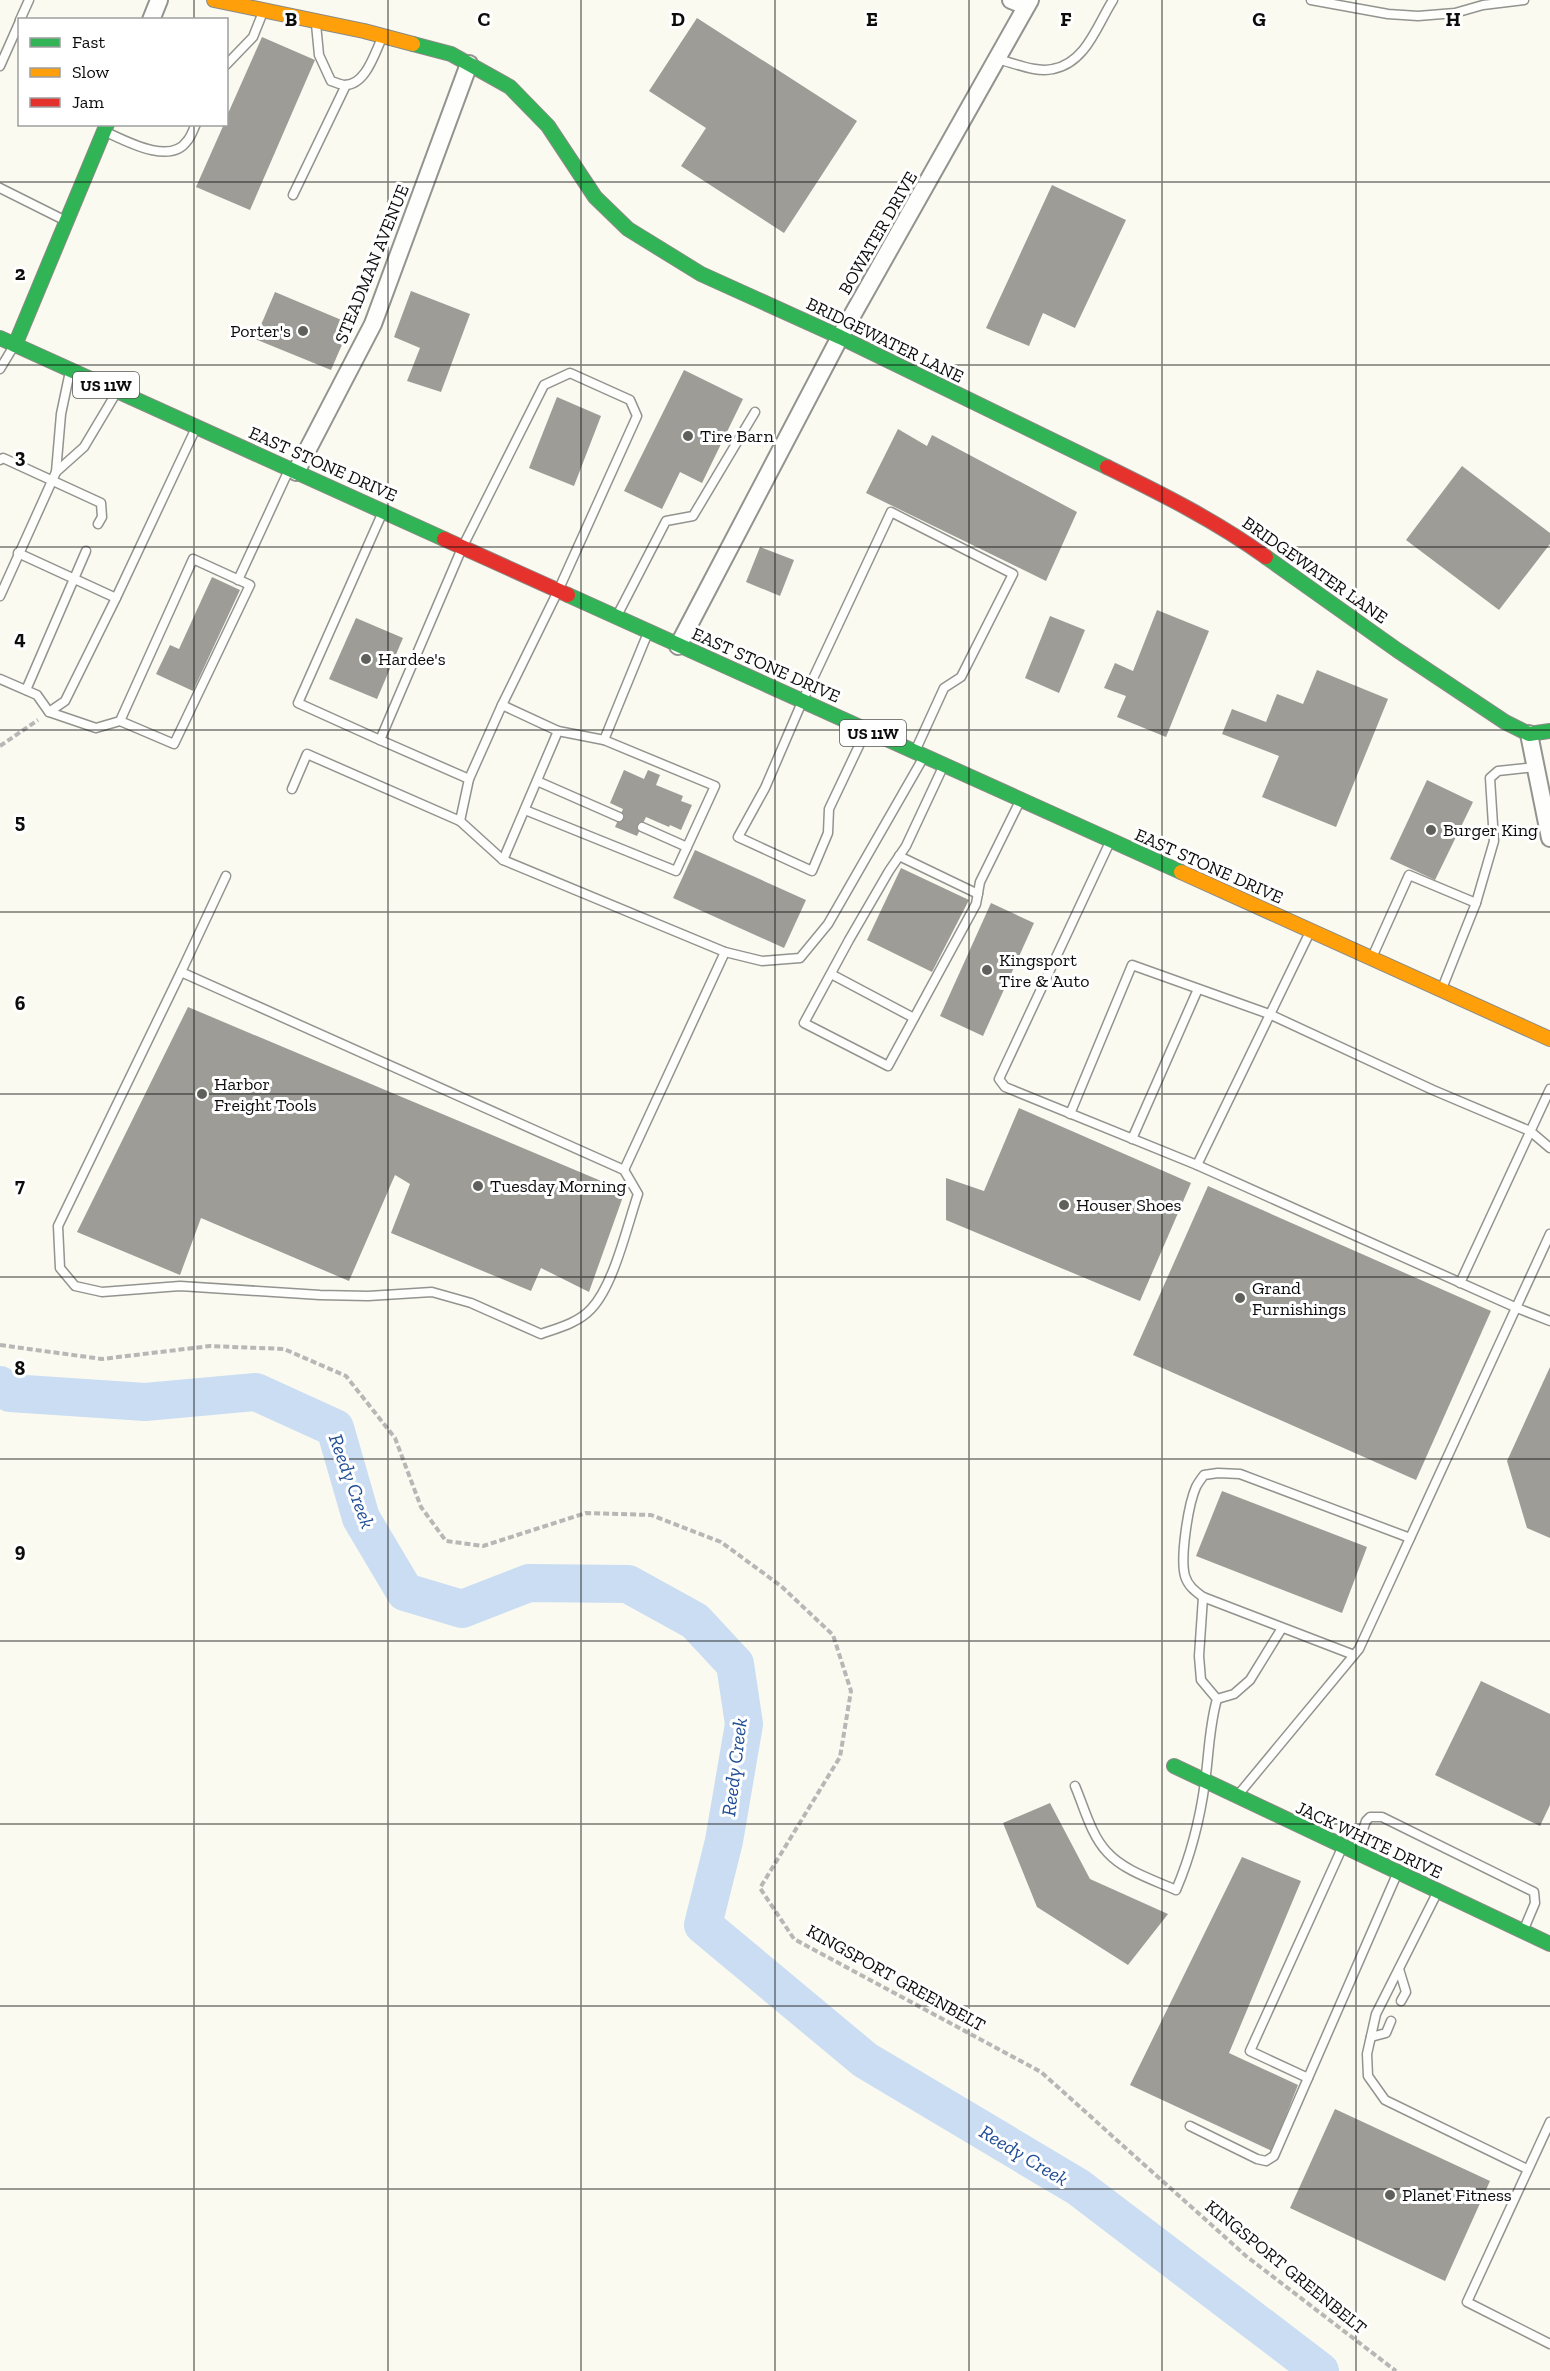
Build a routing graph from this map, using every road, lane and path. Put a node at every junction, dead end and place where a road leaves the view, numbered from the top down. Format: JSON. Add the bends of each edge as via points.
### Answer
{"nodes":[{"id":1,"x":29,"y":0,"type":"edge"},
{"id":2,"x":159,"y":0,"type":"edge"},
{"id":3,"x":214,"y":0,"type":"edge"},
{"id":4,"x":1113,"y":0,"type":"edge"},
{"id":5,"x":1311,"y":0,"type":"edge"},
{"id":6,"x":1524,"y":0,"type":"edge"},
{"id":7,"x":1023,"y":2,"type":"edge"},
{"id":8,"x":1483,"y":3,"type":"edge"},
{"id":9,"x":264,"y":10,"type":"junction"},
{"id":10,"x":21,"y":18,"type":"edge"},
{"id":11,"x":152,"y":18,"type":"edge"},
{"id":12,"x":315,"y":21,"type":"junction"},
{"id":13,"x":18,"y":25,"type":"edge"},
{"id":14,"x":383,"y":36,"type":"junction"},
{"id":15,"x":997,"y":58,"type":"junction"},
{"id":16,"x":228,"y":63,"type":"edge"},
{"id":17,"x":469,"y":64,"type":"junction"},
{"id":18,"x":0,"y":66,"type":"edge"},
{"id":19,"x":346,"y":85,"type":"junction"},
{"id":20,"x":195,"y":126,"type":"edge"},
{"id":21,"x":105,"y":128,"type":"edge"},
{"id":22,"x":0,"y":188,"type":"edge"},
{"id":23,"x":293,"y":195,"type":"dead end"},
{"id":24,"x":66,"y":221,"type":"junction"},
{"id":25,"x":840,"y":337,"type":"junction"},
{"id":26,"x":0,"y":338,"type":"edge"},
{"id":27,"x":15,"y":345,"type":"junction"},
{"id":28,"x":0,"y":369,"type":"edge"},
{"id":29,"x":71,"y":370,"type":"junction"},
{"id":30,"x":117,"y":391,"type":"junction"},
{"id":31,"x":755,"y":412,"type":"dead end"},
{"id":32,"x":196,"y":426,"type":"junction"},
{"id":33,"x":0,"y":460,"type":"edge"},
{"id":34,"x":293,"y":470,"type":"junction"},
{"id":35,"x":54,"y":476,"type":"junction"},
{"id":36,"x":383,"y":511,"type":"junction"},
{"id":37,"x":98,"y":524,"type":"dead end"},
{"id":38,"x":462,"y":548,"type":"junction"},
{"id":39,"x":86,"y":551,"type":"dead end"},
{"id":40,"x":18,"y":553,"type":"junction"},
{"id":41,"x":74,"y":579,"type":"junction"},
{"id":42,"x":238,"y":580,"type":"junction"},
{"id":43,"x":558,"y":591,"type":"junction"},
{"id":44,"x":0,"y":596,"type":"edge"},
{"id":45,"x":116,"y":598,"type":"junction"},
{"id":46,"x":616,"y":617,"type":"junction"},
{"id":47,"x":649,"y":632,"type":"junction"},
{"id":48,"x":678,"y":646,"type":"junction"},
{"id":49,"x":0,"y":679,"type":"edge"},
{"id":50,"x":26,"y":690,"type":"junction"},
{"id":51,"x":802,"y":702,"type":"junction"},
{"id":52,"x":502,"y":705,"type":"junction"},
{"id":53,"x":48,"y":712,"type":"junction"},
{"id":54,"x":120,"y":721,"type":"junction"},
{"id":55,"x":866,"y":730,"type":"junction"},
{"id":56,"x":558,"y":731,"type":"junction"},
{"id":57,"x":1550,"y":731,"type":"edge"},
{"id":58,"x":1529,"y":734,"type":"junction"},
{"id":59,"x":380,"y":740,"type":"junction"},
{"id":60,"x":604,"y":740,"type":"junction"},
{"id":61,"x":0,"y":746,"type":"edge"},
{"id":62,"x":920,"y":755,"type":"junction"},
{"id":63,"x":944,"y":765,"type":"junction"},
{"id":64,"x":1536,"y":767,"type":"junction"},
{"id":65,"x":469,"y":779,"type":"junction"},
{"id":66,"x":537,"y":781,"type":"junction"},
{"id":67,"x":1545,"y":788,"type":"edge"},
{"id":68,"x":292,"y":789,"type":"dead end"},
{"id":69,"x":1020,"y":800,"type":"junction"},
{"id":70,"x":525,"y":810,"type":"junction"},
{"id":71,"x":620,"y":817,"type":"dead end"},
{"id":72,"x":460,"y":821,"type":"junction"},
{"id":73,"x":642,"y":827,"type":"dead end"},
{"id":74,"x":1550,"y":838,"type":"edge"},
{"id":75,"x":1110,"y":841,"type":"junction"},
{"id":76,"x":687,"y":847,"type":"junction"},
{"id":77,"x":899,"y":856,"type":"junction"},
{"id":78,"x":503,"y":860,"type":"junction"},
{"id":79,"x":226,"y":876,"type":"dead end"},
{"id":80,"x":978,"y":894,"type":"junction"},
{"id":81,"x":1476,"y":903,"type":"junction"},
{"id":82,"x":1310,"y":931,"type":"junction"},
{"id":83,"x":725,"y":952,"type":"junction"},
{"id":84,"x":1371,"y":959,"type":"junction"},
{"id":85,"x":181,"y":972,"type":"junction"},
{"id":86,"x":831,"y":974,"type":"junction"},
{"id":87,"x":1198,"y":989,"type":"junction"},
{"id":88,"x":1442,"y":990,"type":"junction"},
{"id":89,"x":1269,"y":1014,"type":"junction"},
{"id":90,"x":914,"y":1018,"type":"junction"},
{"id":91,"x":1550,"y":1039,"type":"edge"},
{"id":92,"x":1550,"y":1089,"type":"edge"},
{"id":93,"x":1070,"y":1114,"type":"junction"},
{"id":94,"x":1530,"y":1131,"type":"junction"},
{"id":95,"x":1132,"y":1139,"type":"junction"},
{"id":96,"x":1550,"y":1148,"type":"edge"},
{"id":97,"x":1197,"y":1165,"type":"junction"},
{"id":98,"x":624,"y":1170,"type":"junction"},
{"id":99,"x":1550,"y":1234,"type":"edge"},
{"id":100,"x":1460,"y":1283,"type":"junction"},
{"id":101,"x":1517,"y":1308,"type":"junction"},
{"id":102,"x":1550,"y":1321,"type":"edge"},
{"id":103,"x":0,"y":1345,"type":"edge"},
{"id":104,"x":1410,"y":1538,"type":"junction"},
{"id":105,"x":1203,"y":1598,"type":"junction"},
{"id":106,"x":1282,"y":1628,"type":"junction"},
{"id":107,"x":1354,"y":1655,"type":"junction"},
{"id":108,"x":1217,"y":1699,"type":"junction"},
{"id":109,"x":1174,"y":1766,"type":"dead end"},
{"id":110,"x":1205,"y":1782,"type":"junction"},
{"id":111,"x":1075,"y":1785,"type":"dead end"},
{"id":112,"x":1236,"y":1797,"type":"junction"},
{"id":113,"x":1348,"y":1850,"type":"junction"},
{"id":114,"x":1397,"y":1874,"type":"junction"},
{"id":115,"x":1437,"y":1893,"type":"junction"},
{"id":116,"x":1523,"y":1932,"type":"junction"},
{"id":117,"x":1550,"y":1944,"type":"edge"},
{"id":118,"x":1399,"y":1969,"type":"junction"},
{"id":119,"x":1401,"y":2001,"type":"dead end"},
{"id":120,"x":1391,"y":2022,"type":"dead end"},
{"id":121,"x":1371,"y":2037,"type":"junction"},
{"id":122,"x":1308,"y":2078,"type":"junction"},
{"id":123,"x":1550,"y":2122,"type":"edge"},
{"id":124,"x":1190,"y":2126,"type":"dead end"},
{"id":125,"x":1527,"y":2169,"type":"junction"},
{"id":126,"x":1550,"y":2344,"type":"edge"},
{"id":127,"x":1395,"y":2371,"type":"edge"}],
"edges":[{"from":1,"to":10,"type":"lane"},
{"from":2,"to":11,"type":"street"},
{"from":3,"to":9,"type":"main road","name":"BRIDGEWATER LANE"},
{"from":4,"to":15,"type":"lane","via":[[1075,60],[1052,70]]},
{"from":5,"to":8,"type":"lane","via":[[1418,16],[1455,13]]},
{"from":6,"to":8,"type":"lane"},
{"from":7,"to":15,"type":"street","name":"BOWATER DRIVE"},
{"from":9,"to":12,"type":"main road","name":"BRIDGEWATER LANE"},
{"from":9,"to":16,"type":"lane","via":[[253,37]]},
{"from":12,"to":14,"type":"main road","name":"BRIDGEWATER LANE"},
{"from":12,"to":19,"type":"lane","via":[[319,56],[331,81]]},
{"from":13,"to":18,"type":"lane"},
{"from":14,"to":17,"type":"main road","name":"BRIDGEWATER LANE","via":[[451,54]]},
{"from":14,"to":19,"type":"lane","via":[[364,75]]},
{"from":15,"to":25,"type":"street","name":"BOWATER DRIVE"},
{"from":17,"to":25,"type":"main road","name":"BRIDGEWATER LANE","via":[[510,87],[548,126],[595,197],[628,229],[701,274]]},
{"from":17,"to":34,"type":"street","name":"STEADMAN AVENUE","via":[[373,324]]},
{"from":19,"to":23,"type":"lane"},
{"from":20,"to":21,"type":"lane","via":[[186,143],[175,150],[157,152],[141,148]]},
{"from":21,"to":24,"type":"main road"},
{"from":22,"to":24,"type":"lane"},
{"from":24,"to":27,"type":"main road"},
{"from":25,"to":48,"type":"street","name":"BOWATER DRIVE"},
{"from":25,"to":58,"type":"main road","name":"BRIDGEWATER LANE","via":[[1184,505],[1232,533],[1505,722]]},
{"from":26,"to":27,"type":"main road","name":"EAST STONE DRIVE","number":"US 11W"},
{"from":27,"to":28,"type":"lane"},
{"from":27,"to":29,"type":"main road","name":"EAST STONE DRIVE","number":"US 11W"},
{"from":29,"to":30,"type":"main road","name":"EAST STONE DRIVE","number":"US 11W"},
{"from":29,"to":35,"type":"lane"},
{"from":30,"to":32,"type":"main road","name":"EAST STONE DRIVE","number":"US 11W"},
{"from":30,"to":35,"type":"lane","via":[[84,447]]},
{"from":31,"to":46,"type":"lane","via":[[693,516],[666,521]]},
{"from":32,"to":34,"type":"main road","name":"EAST STONE DRIVE","number":"US 11W"},
{"from":32,"to":45,"type":"lane"},
{"from":33,"to":35,"type":"lane"},
{"from":34,"to":36,"type":"main road","name":"EAST STONE DRIVE","number":"US 11W"},
{"from":34,"to":42,"type":"lane"},
{"from":35,"to":37,"type":"lane","via":[[101,503]]},
{"from":35,"to":40,"type":"lane"},
{"from":36,"to":38,"type":"main road","name":"EAST STONE DRIVE","number":"US 11W"},
{"from":36,"to":59,"type":"lane","via":[[298,703]]},
{"from":38,"to":43,"type":"main road","name":"EAST STONE DRIVE","number":"US 11W"},
{"from":38,"to":43,"type":"lane","via":[[544,385],[570,373],[630,400],[637,416]]},
{"from":38,"to":59,"type":"lane"},
{"from":39,"to":41,"type":"lane"},
{"from":40,"to":41,"type":"lane"},
{"from":40,"to":44,"type":"lane"},
{"from":41,"to":45,"type":"lane"},
{"from":41,"to":50,"type":"lane"},
{"from":42,"to":54,"type":"lane","via":[[193,559]]},
{"from":42,"to":54,"type":"lane","via":[[250,585],[174,744]]},
{"from":43,"to":46,"type":"main road","name":"EAST STONE DRIVE","number":"US 11W"},
{"from":43,"to":52,"type":"lane"},
{"from":45,"to":53,"type":"lane","via":[[65,701]]},
{"from":46,"to":47,"type":"main road","name":"EAST STONE DRIVE","number":"US 11W"},
{"from":47,"to":48,"type":"main road","name":"EAST STONE DRIVE","number":"US 11W"},
{"from":47,"to":60,"type":"lane"},
{"from":48,"to":51,"type":"main road","name":"EAST STONE DRIVE","number":"US 11W"},
{"from":49,"to":50,"type":"lane"},
{"from":50,"to":53,"type":"lane","via":[[37,695]]},
{"from":51,"to":55,"type":"main road","name":"EAST STONE DRIVE","number":"US 11W"},
{"from":51,"to":55,"type":"lane","via":[[765,788],[738,837],[812,871],[828,832],[830,809]]},
{"from":51,"to":62,"type":"lane","via":[[891,512],[1013,574],[961,677],[944,688]]},
{"from":52,"to":56,"type":"lane"},
{"from":52,"to":65,"type":"lane"},
{"from":53,"to":54,"type":"lane","via":[[96,728]]},
{"from":53,"to":61,"type":"path"},
{"from":55,"to":62,"type":"main road","name":"EAST STONE DRIVE","number":"US 11W"},
{"from":56,"to":60,"type":"lane"},
{"from":56,"to":66,"type":"lane"},
{"from":57,"to":58,"type":"main road"},
{"from":58,"to":64,"type":"street"},
{"from":59,"to":65,"type":"lane"},
{"from":60,"to":76,"type":"lane","via":[[714,786]]},
{"from":62,"to":63,"type":"main road","name":"EAST STONE DRIVE","number":"US 11W"},
{"from":62,"to":83,"type":"lane","via":[[828,924],[800,958],[762,961]]},
{"from":63,"to":69,"type":"main road","name":"EAST STONE DRIVE","number":"US 11W"},
{"from":63,"to":77,"type":"lane"},
{"from":64,"to":67,"type":"street"},
{"from":64,"to":81,"type":"lane","via":[[1498,771],[1490,778],[1494,841]]},
{"from":65,"to":72,"type":"lane"},
{"from":66,"to":70,"type":"lane"},
{"from":66,"to":71,"type":"lane"},
{"from":67,"to":74,"type":"street"},
{"from":68,"to":72,"type":"lane","via":[[307,754]]},
{"from":69,"to":75,"type":"main road","name":"EAST STONE DRIVE","number":"US 11W"},
{"from":69,"to":80,"type":"lane","via":[[980,882]]},
{"from":70,"to":76,"type":"lane","via":[[676,872]]},
{"from":70,"to":78,"type":"lane"},
{"from":72,"to":78,"type":"lane"},
{"from":73,"to":76,"type":"lane"},
{"from":75,"to":82,"type":"main road","name":"EAST STONE DRIVE","number":"US 11W"},
{"from":75,"to":93,"type":"lane","via":[[999,1079],[1005,1087]]},
{"from":77,"to":80,"type":"lane"},
{"from":77,"to":86,"type":"lane"},
{"from":78,"to":83,"type":"lane"},
{"from":79,"to":85,"type":"lane"},
{"from":80,"to":90,"type":"lane"},
{"from":81,"to":84,"type":"lane","via":[[1409,875]]},
{"from":81,"to":88,"type":"lane"},
{"from":82,"to":84,"type":"main road","name":"EAST STONE DRIVE","number":"US 11W"},
{"from":82,"to":89,"type":"lane"},
{"from":83,"to":98,"type":"lane"},
{"from":84,"to":88,"type":"main road","name":"EAST STONE DRIVE","number":"US 11W"},
{"from":85,"to":98,"type":"lane"},
{"from":85,"to":98,"type":"lane","via":[[58,1226],[60,1268],[75,1286],[102,1292],[180,1286],[330,1296],[432,1292],[541,1334],[570,1324],[591,1310],[608,1283],[638,1194]]},
{"from":86,"to":90,"type":"lane"},
{"from":86,"to":90,"type":"lane","via":[[804,1023],[888,1066]]},
{"from":87,"to":89,"type":"lane"},
{"from":87,"to":93,"type":"lane","via":[[1132,965]]},
{"from":87,"to":95,"type":"lane"},
{"from":88,"to":91,"type":"main road","name":"EAST STONE DRIVE","number":"US 11W"},
{"from":89,"to":94,"type":"lane"},
{"from":89,"to":97,"type":"lane"},
{"from":92,"to":94,"type":"lane"},
{"from":93,"to":95,"type":"lane"},
{"from":94,"to":96,"type":"lane"},
{"from":94,"to":100,"type":"lane"},
{"from":95,"to":97,"type":"lane"},
{"from":97,"to":100,"type":"lane"},
{"from":99,"to":101,"type":"lane"},
{"from":100,"to":101,"type":"lane"},
{"from":101,"to":102,"type":"lane"},
{"from":101,"to":104,"type":"lane"},
{"from":103,"to":127,"type":"path","name":"KINGSPORT GREENBELT","via":[[102,1359],[210,1346],[284,1349],[346,1376],[395,1438],[421,1507],[446,1541],[483,1546],[586,1513],[651,1515],[730,1548],[781,1586],[832,1635],[850,1691],[840,1757],[760,1888],[794,1939],[1041,2072],[1246,2256]]},
{"from":104,"to":105,"type":"lane","via":[[1240,1474],[1204,1476],[1196,1487],[1183,1561],[1185,1577]]},
{"from":104,"to":107,"type":"lane"},
{"from":105,"to":106,"type":"lane"},
{"from":105,"to":108,"type":"lane","via":[[1201,1680]]},
{"from":106,"to":107,"type":"lane"},
{"from":106,"to":108,"type":"lane","via":[[1250,1680],[1234,1694]]},
{"from":107,"to":112,"type":"lane"},
{"from":108,"to":110,"type":"lane","via":[[1210,1722]]},
{"from":109,"to":110,"type":"main road","name":"JACK WHITE DRIVE"},
{"from":110,"to":111,"type":"lane","via":[[1195,1836],[1176,1890],[1107,1853]]},
{"from":110,"to":112,"type":"main road","name":"JACK WHITE DRIVE"},
{"from":112,"to":113,"type":"main road","name":"JACK WHITE DRIVE"},
{"from":113,"to":114,"type":"main road","name":"JACK WHITE DRIVE"},
{"from":113,"to":116,"type":"lane","via":[[1370,1817],[1382,1817],[1534,1892],[1535,1903]]},
{"from":113,"to":122,"type":"lane","via":[[1250,2051]]},
{"from":114,"to":115,"type":"main road","name":"JACK WHITE DRIVE"},
{"from":114,"to":122,"type":"lane"},
{"from":115,"to":116,"type":"main road","name":"JACK WHITE DRIVE"},
{"from":115,"to":118,"type":"lane"},
{"from":116,"to":117,"type":"main road","name":"JACK WHITE DRIVE"},
{"from":118,"to":119,"type":"lane","via":[[1406,1992]]},
{"from":118,"to":121,"type":"lane","via":[[1376,2014]]},
{"from":120,"to":121,"type":"lane","via":[[1386,2033]]},
{"from":121,"to":125,"type":"lane","via":[[1368,2076],[1385,2100]]},
{"from":122,"to":124,"type":"lane","via":[[1274,2156],[1266,2160],[1246,2155]]},
{"from":123,"to":125,"type":"lane"},
{"from":125,"to":126,"type":"lane","via":[[1467,2302]]}]}
